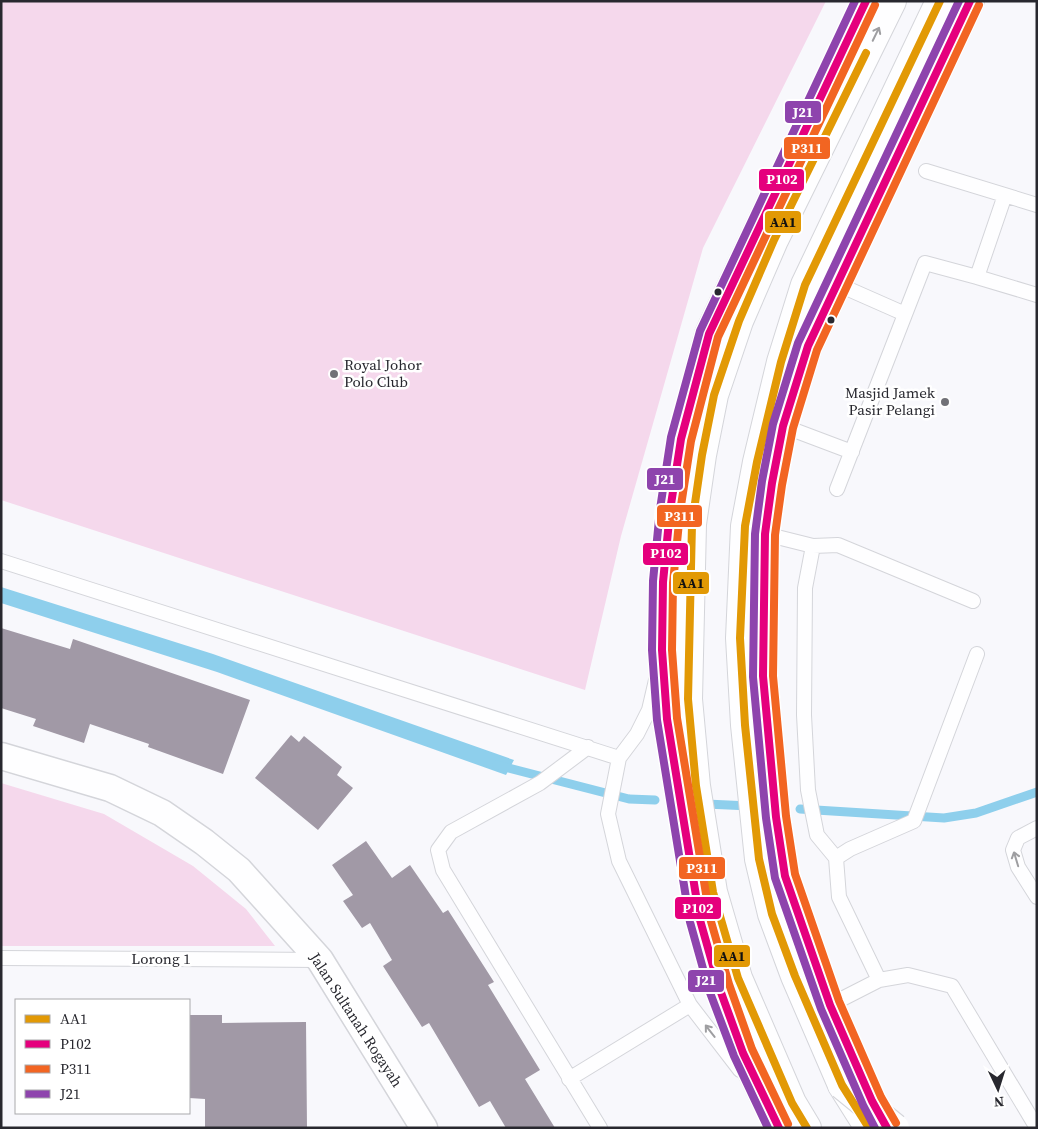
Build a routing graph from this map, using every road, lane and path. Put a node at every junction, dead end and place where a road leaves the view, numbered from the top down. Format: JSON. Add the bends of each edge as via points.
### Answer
{"nodes":[{"id":1,"x":866,"y":1,"type":"edge"},
{"id":2,"x":892,"y":1,"type":"edge"},
{"id":3,"x":940,"y":1,"type":"edge"},
{"id":4,"x":970,"y":1,"type":"edge"},
{"id":5,"x":926,"y":171,"type":"dead end"},
{"id":6,"x":1005,"y":195,"type":"junction"},
{"id":7,"x":1037,"y":205,"type":"edge"},
{"id":8,"x":977,"y":277,"type":"junction"},
{"id":9,"x":837,"y":284,"type":"junction"},
{"id":10,"x":1037,"y":295,"type":"edge"},
{"id":11,"x":906,"y":314,"type":"junction"},
{"id":12,"x":783,"y":426,"type":"junction"},
{"id":13,"x":852,"y":452,"type":"junction"},
{"id":14,"x":837,"y":489,"type":"dead end"},
{"id":15,"x":765,"y":534,"type":"junction"},
{"id":16,"x":813,"y":546,"type":"junction"},
{"id":17,"x":1,"y":561,"type":"edge"},
{"id":18,"x":973,"y":601,"type":"dead end"},
{"id":19,"x":662,"y":650,"type":"junction"},
{"id":20,"x":977,"y":654,"type":"dead end"},
{"id":21,"x":588,"y":747,"type":"junction"},
{"id":22,"x":1,"y":756,"type":"edge"},
{"id":23,"x":619,"y":758,"type":"junction"},
{"id":24,"x":1037,"y":828,"type":"edge"},
{"id":25,"x":836,"y":858,"type":"junction"},
{"id":26,"x":1037,"y":897,"type":"edge"},
{"id":27,"x":1,"y":958,"type":"edge"},
{"id":28,"x":320,"y":960,"type":"junction"},
{"id":29,"x":879,"y":980,"type":"junction"},
{"id":30,"x":830,"y":1004,"type":"junction"},
{"id":31,"x":690,"y":1005,"type":"junction"},
{"id":32,"x":569,"y":1078,"type":"junction"},
{"id":33,"x":842,"y":1085,"type":"junction"},
{"id":34,"x":424,"y":1128,"type":"edge"},
{"id":35,"x":600,"y":1128,"type":"edge"},
{"id":36,"x":779,"y":1128,"type":"edge"},
{"id":37,"x":807,"y":1128,"type":"edge"},
{"id":38,"x":869,"y":1128,"type":"edge"},
{"id":39,"x":887,"y":1128,"type":"edge"},
{"id":40,"x":895,"y":1128,"type":"edge"},
{"id":41,"x":1036,"y":1128,"type":"edge"}],
"edges":[{"from":1,"to":19,"type":"main road","via":[[709,334],[681,439],[670,511],[663,582]]},
{"from":37,"to":2,"type":"main road","one_way":true,"via":[[792,1102],[738,978],[713,892],[696,786],[688,699],[692,524],[714,395],[739,321],[774,240]]},
{"from":3,"to":33,"type":"main road","via":[[805,285],[781,362],[745,526],[740,638],[759,859],[772,914]]},
{"from":4,"to":9,"type":"main road"},
{"from":5,"to":6,"type":"lane"},
{"from":6,"to":7,"type":"lane"},
{"from":6,"to":8,"type":"lane"},
{"from":8,"to":10,"type":"lane"},
{"from":8,"to":11,"type":"lane","via":[[925,263]]},
{"from":9,"to":11,"type":"lane"},
{"from":9,"to":12,"type":"main road","via":[[808,346]]},
{"from":11,"to":13,"type":"lane"},
{"from":12,"to":13,"type":"lane"},
{"from":12,"to":15,"type":"main road"},
{"from":13,"to":14,"type":"lane"},
{"from":15,"to":16,"type":"lane"},
{"from":15,"to":30,"type":"main road","via":[[764,676],[776,817],[785,876]]},
{"from":16,"to":18,"type":"lane","via":[[838,545]]},
{"from":16,"to":25,"type":"lane","via":[[805,588],[804,715],[808,790],[817,835]]},
{"from":17,"to":21,"type":"lane"},
{"from":19,"to":23,"type":"lane","via":[[649,710],[637,734]]},
{"from":19,"to":36,"type":"main road","via":[[667,719],[700,920],[719,987],[744,1053]]},
{"from":20,"to":25,"type":"lane","via":[[914,821]]},
{"from":21,"to":23,"type":"lane"},
{"from":21,"to":32,"type":"lane","via":[[540,783],[451,832],[438,850],[443,870]]},
{"from":22,"to":28,"type":"street","name":"Jalan Sultanah Rogayah","via":[[110,788],[162,813],[239,870]]},
{"from":23,"to":31,"type":"lane","via":[[608,814],[619,861]]},
{"from":26,"to":24,"type":"lane","one_way":true,"via":[[1018,867],[1013,850],[1018,838]]},
{"from":25,"to":29,"type":"lane","via":[[839,897]]},
{"from":27,"to":28,"type":"lane","name":"Lorong 1"},
{"from":28,"to":34,"type":"street","name":"Jalan Sultanah Rogayah"},
{"from":29,"to":30,"type":"lane"},
{"from":29,"to":41,"type":"lane","via":[[908,975],[952,986]]},
{"from":30,"to":39,"type":"main road"},
{"from":31,"to":32,"type":"lane"},
{"from":36,"to":31,"type":"lane","one_way":true,"via":[[737,1065]]},
{"from":32,"to":35,"type":"lane"},
{"from":33,"to":38,"type":"main road"},
{"from":33,"to":40,"type":"main road","bridge":true}]}
